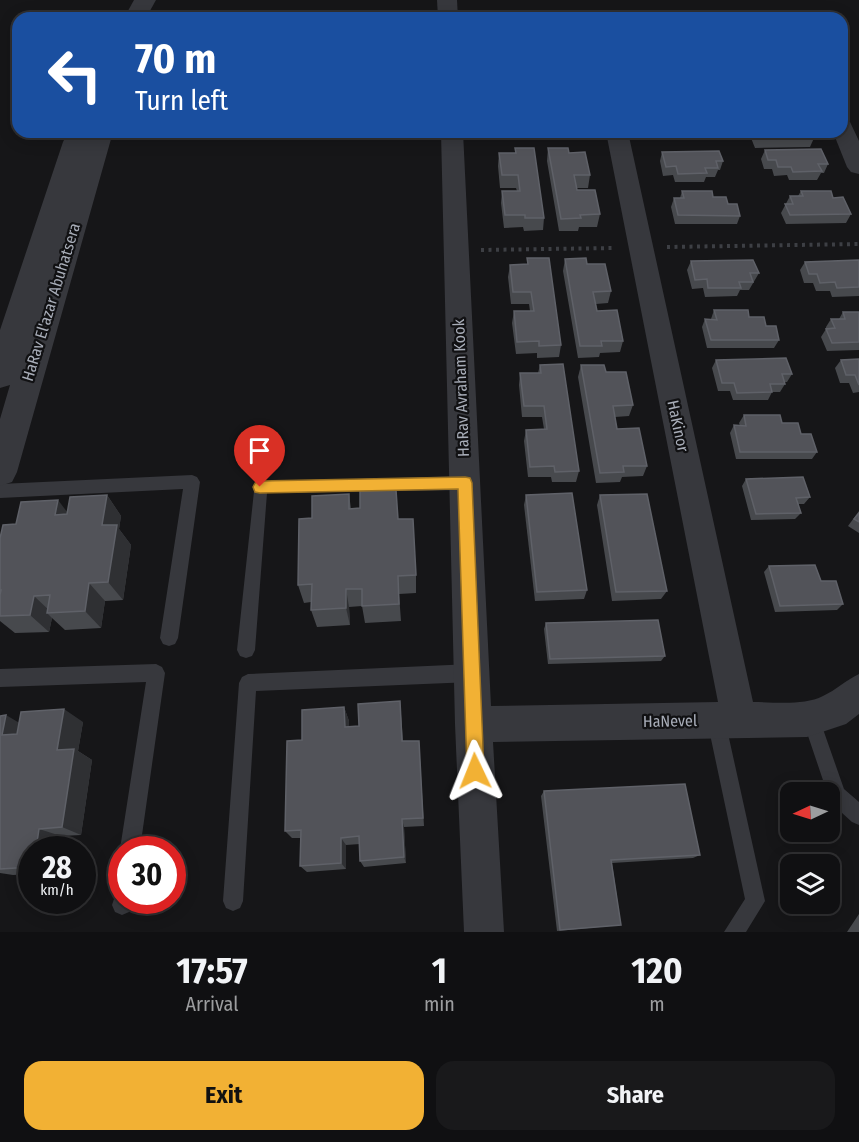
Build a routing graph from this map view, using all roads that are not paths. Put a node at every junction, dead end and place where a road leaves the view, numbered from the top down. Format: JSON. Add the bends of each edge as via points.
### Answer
{"nodes":[{"id":1,"x":76,"y":138,"type":"edge"},
{"id":2,"x":99,"y":138,"type":"edge"},
{"id":3,"x":452,"y":138,"type":"edge"},
{"id":4,"x":618,"y":138,"type":"edge"},
{"id":5,"x":847,"y":138,"type":"edge"},
{"id":6,"x":859,"y":167,"type":"edge"},
{"id":7,"x":0,"y":376,"type":"edge"},
{"id":8,"x":0,"y":472,"type":"edge"},
{"id":9,"x":465,"y":483,"type":"junction"},
{"id":10,"x":0,"y":491,"type":"edge"},
{"id":11,"x":169,"y":638,"type":"dead end"},
{"id":12,"x":246,"y":650,"type":"dead end"},
{"id":13,"x":472,"y":674,"type":"junction"},
{"id":14,"x":0,"y":678,"type":"edge"},
{"id":15,"x":859,"y":692,"type":"edge"},
{"id":16,"x":811,"y":718,"type":"junction"},
{"id":17,"x":727,"y":720,"type":"junction"},
{"id":18,"x":473,"y":724,"type":"junction"},
{"id":19,"x":859,"y":815,"type":"edge"},
{"id":20,"x":132,"y":836,"type":"edge"},
{"id":21,"x":233,"y":901,"type":"dead end"},
{"id":22,"x":484,"y":932,"type":"edge"},
{"id":23,"x":734,"y":932,"type":"edge"}],
"edges":[{"from":1,"to":7,"type":"street","name":"HaRav El'azar Abuhatsera"},
{"from":2,"to":8,"type":"street","name":"HaRav El'azar Abuhatsera"},
{"from":3,"to":9,"type":"street","name":"HaRav Avraham Kook"},
{"from":4,"to":17,"type":"street","name":"HaKinor"},
{"from":5,"to":6,"type":"street"},
{"from":9,"to":12,"type":"lane","via":[[260,487]]},
{"from":9,"to":13,"type":"street","name":"HaRav Avraham Kook"},
{"from":10,"to":11,"type":"lane","via":[[192,482]]},
{"from":13,"to":18,"type":"street","name":"HaRav Avraham Kook"},
{"from":13,"to":21,"type":"lane","via":[[248,682]]},
{"from":14,"to":20,"type":"lane","via":[[156,673]]},
{"from":15,"to":16,"type":"street","name":"HaNevel","via":[[840,708]]},
{"from":16,"to":17,"type":"street","name":"HaNevel"},
{"from":16,"to":19,"type":"lane","via":[[837,795]]},
{"from":17,"to":18,"type":"street","name":"HaNevel"},
{"from":17,"to":23,"type":"lane","via":[[755,901]]},
{"from":18,"to":22,"type":"street","name":"HaRav Avraham Kook"}]}
